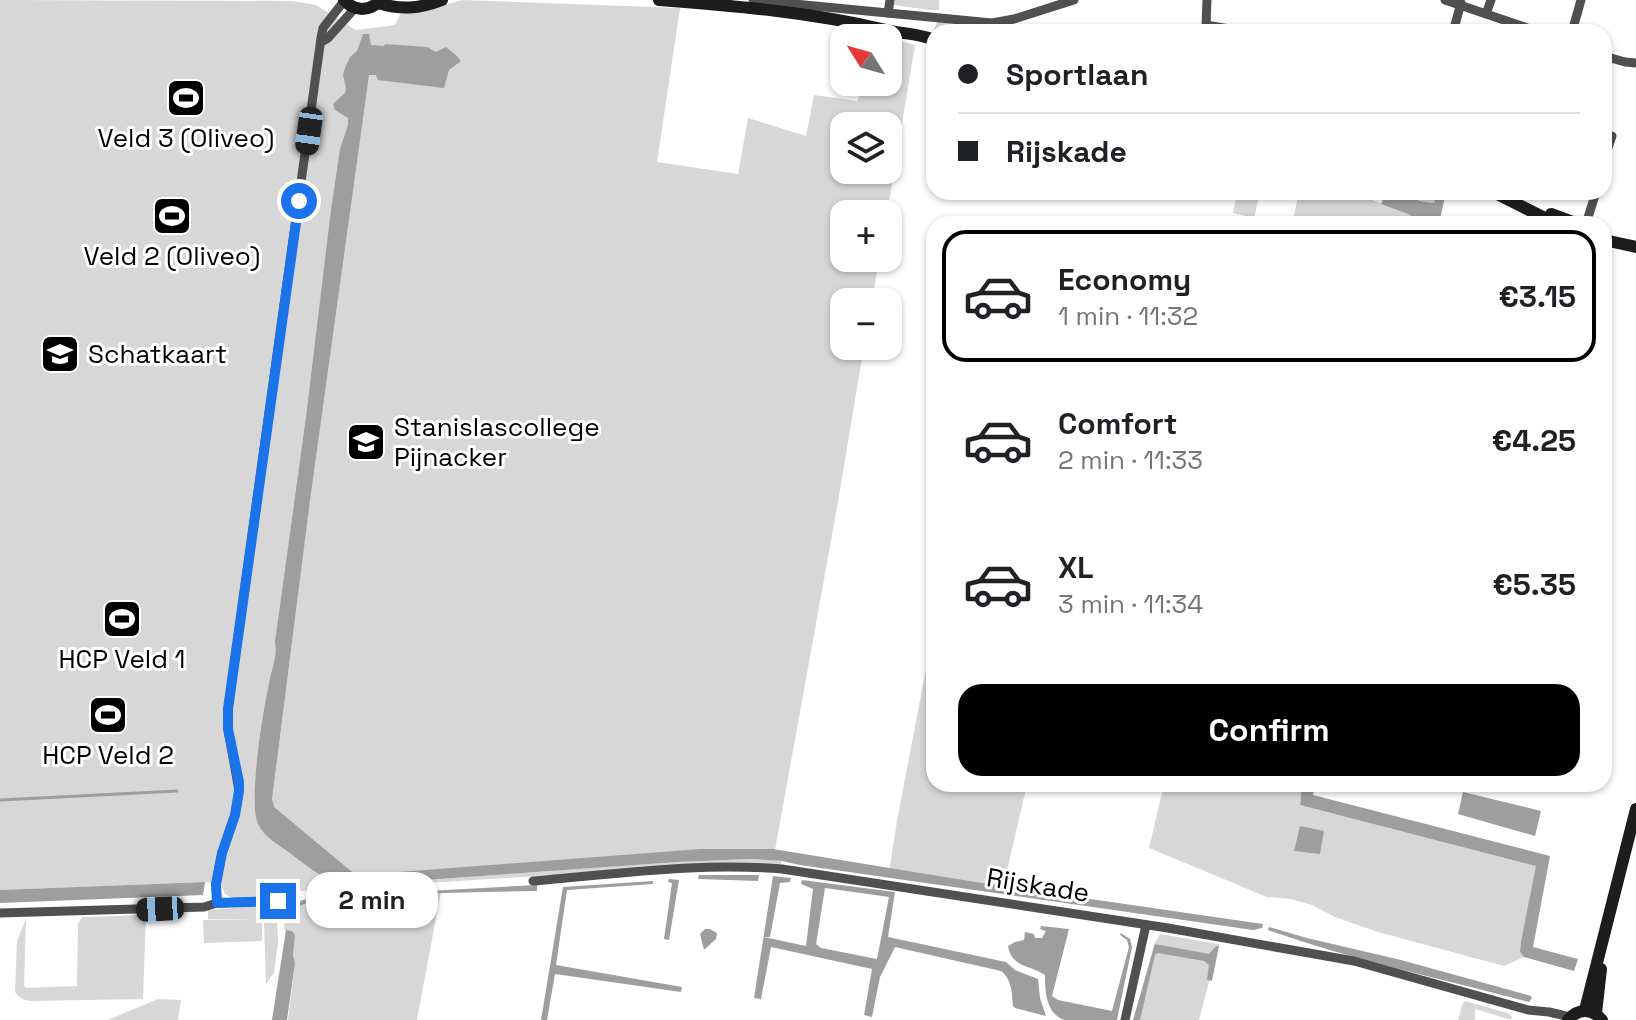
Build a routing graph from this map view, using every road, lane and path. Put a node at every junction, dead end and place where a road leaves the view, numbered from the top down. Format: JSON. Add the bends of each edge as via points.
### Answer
{"nodes":[{"id":1,"x":442,"y":0,"type":"edge"},
{"id":2,"x":659,"y":0,"type":"edge"},
{"id":3,"x":753,"y":0,"type":"edge"},
{"id":4,"x":890,"y":0,"type":"edge"},
{"id":5,"x":1074,"y":0,"type":"edge"},
{"id":6,"x":1207,"y":0,"type":"edge"},
{"id":7,"x":1445,"y":0,"type":"edge"},
{"id":8,"x":1491,"y":0,"type":"edge"},
{"id":9,"x":1581,"y":0,"type":"edge"},
{"id":10,"x":380,"y":2,"type":"edge"},
{"id":11,"x":347,"y":3,"type":"edge"},
{"id":12,"x":1461,"y":3,"type":"edge"},
{"id":13,"x":1480,"y":12,"type":"junction"},
{"id":14,"x":888,"y":13,"type":"junction"},
{"id":15,"x":1206,"y":24,"type":"edge"},
{"id":16,"x":1455,"y":24,"type":"edge"},
{"id":17,"x":1515,"y":24,"type":"edge"},
{"id":18,"x":1574,"y":24,"type":"edge"},
{"id":19,"x":926,"y":39,"type":"edge"},
{"id":20,"x":1612,"y":58,"type":"edge"},
{"id":21,"x":1636,"y":63,"type":"edge"},
{"id":22,"x":1510,"y":200,"type":"edge"},
{"id":23,"x":1518,"y":204,"type":"junction"},
{"id":24,"x":1541,"y":216,"type":"edge"},
{"id":25,"x":1556,"y":216,"type":"edge"},
{"id":26,"x":1612,"y":240,"type":"edge"},
{"id":27,"x":1636,"y":247,"type":"edge"},
{"id":28,"x":1636,"y":809,"type":"edge"},
{"id":29,"x":533,"y":881,"type":"dead end"},
{"id":30,"x":278,"y":901,"type":"dead end"},
{"id":31,"x":217,"y":903,"type":"junction"},
{"id":32,"x":0,"y":913,"type":"edge"},
{"id":33,"x":1146,"y":925,"type":"junction"},
{"id":34,"x":1528,"y":1010,"type":"junction"},
{"id":35,"x":1594,"y":1015,"type":"edge"},
{"id":36,"x":1569,"y":1019,"type":"edge"},
{"id":37,"x":1125,"y":1020,"type":"edge"},
{"id":38,"x":1545,"y":1020,"type":"edge"}],
"edges":[{"from":1,"to":10,"type":"main road","via":[[415,9]]},
{"from":2,"to":19,"type":"main road","via":[[843,19]]},
{"from":3,"to":14,"type":"street"},
{"from":4,"to":14,"type":"street"},
{"from":5,"to":14,"type":"street","via":[[992,23]]},
{"from":6,"to":15,"type":"street"},
{"from":7,"to":12,"type":"street"},
{"from":8,"to":13,"type":"street"},
{"from":9,"to":18,"type":"street"},
{"from":10,"to":11,"type":"main road","via":[[367,9]]},
{"from":11,"to":31,"type":"street","via":[[323,28],[228,709],[239,791],[222,853]]},
{"from":12,"to":13,"type":"street"},
{"from":12,"to":16,"type":"street"},
{"from":13,"to":17,"type":"street"},
{"from":20,"to":21,"type":"street"},
{"from":22,"to":23,"type":"main road"},
{"from":23,"to":24,"type":"main road"},
{"from":23,"to":25,"type":"main road"},
{"from":26,"to":27,"type":"main road"},
{"from":28,"to":35,"type":"main road","via":[[1606,922]]},
{"from":29,"to":33,"type":"street","name":"Rijskade","via":[[746,866]]},
{"from":30,"to":31,"type":"street"},
{"from":31,"to":32,"type":"street"},
{"from":33,"to":34,"type":"street","name":"Rijskade","via":[[1354,961]]},
{"from":33,"to":37,"type":"street"},
{"from":34,"to":36,"type":"street","name":"Rijskade"},
{"from":34,"to":38,"type":"street","name":"Rijskade"},
{"from":35,"to":36,"type":"main road","via":[[1574,1013]]}]}
